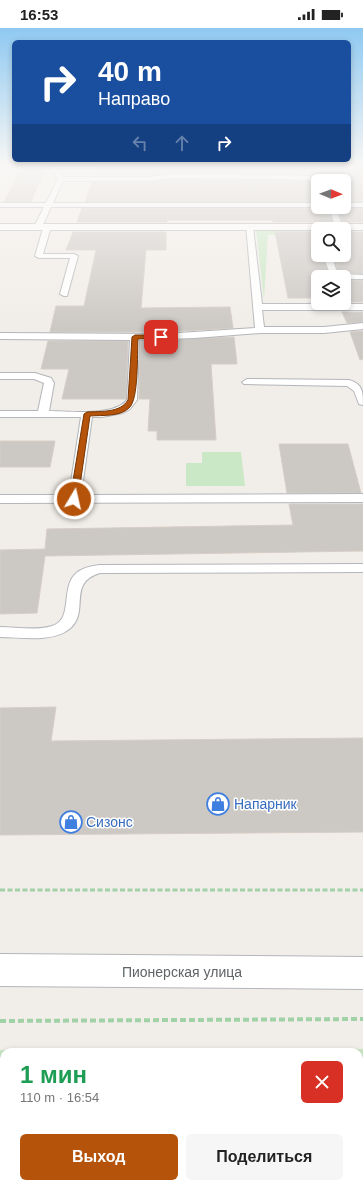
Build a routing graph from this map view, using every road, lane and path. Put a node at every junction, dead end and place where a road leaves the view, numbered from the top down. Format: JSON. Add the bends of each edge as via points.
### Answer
{"nodes":[{"id":1,"x":44,"y":220,"type":"edge"},
{"id":2,"x":0,"y":227,"type":"edge"},
{"id":3,"x":42,"y":227,"type":"junction"},
{"id":4,"x":249,"y":227,"type":"junction"},
{"id":5,"x":351,"y":227,"type":"edge"},
{"id":6,"x":363,"y":227,"type":"edge"},
{"id":7,"x":311,"y":228,"type":"edge"},
{"id":8,"x":329,"y":262,"type":"edge"},
{"id":9,"x":363,"y":277,"type":"edge"},
{"id":10,"x":64,"y":294,"type":"dead end"},
{"id":11,"x":258,"y":307,"type":"junction"},
{"id":12,"x":363,"y":307,"type":"edge"},
{"id":13,"x":363,"y":326,"type":"edge"},
{"id":14,"x":260,"y":330,"type":"junction"},
{"id":15,"x":0,"y":336,"type":"edge"},
{"id":16,"x":135,"y":337,"type":"junction"},
{"id":17,"x":0,"y":376,"type":"edge"},
{"id":18,"x":247,"y":382,"type":"dead end"},
{"id":19,"x":363,"y":402,"type":"edge"},
{"id":20,"x":0,"y":414,"type":"edge"},
{"id":21,"x":43,"y":414,"type":"junction"},
{"id":22,"x":87,"y":414,"type":"junction"},
{"id":23,"x":363,"y":498,"type":"edge"},
{"id":24,"x":0,"y":499,"type":"edge"},
{"id":25,"x":74,"y":499,"type":"junction"},
{"id":26,"x":363,"y":568,"type":"edge"},
{"id":27,"x":0,"y":632,"type":"edge"},
{"id":28,"x":0,"y":890,"type":"edge"},
{"id":29,"x":363,"y":890,"type":"edge"},
{"id":30,"x":0,"y":970,"type":"edge"},
{"id":31,"x":363,"y":973,"type":"edge"},
{"id":32,"x":363,"y":1019,"type":"edge"},
{"id":33,"x":0,"y":1021,"type":"edge"}],
"edges":[{"from":1,"to":3,"type":"lane"},
{"from":2,"to":3,"type":"street"},
{"from":3,"to":4,"type":"street"},
{"from":3,"to":10,"type":"lane","via":[[39,256],[74,256]]},
{"from":4,"to":7,"type":"street"},
{"from":4,"to":11,"type":"lane"},
{"from":5,"to":6,"type":"street"},
{"from":8,"to":9,"type":"lane","via":[[335,274]]},
{"from":11,"to":12,"type":"lane"},
{"from":11,"to":14,"type":"lane"},
{"from":13,"to":14,"type":"lane","via":[[324,330]]},
{"from":14,"to":16,"type":"lane","via":[[199,336]]},
{"from":15,"to":16,"type":"lane"},
{"from":16,"to":22,"type":"lane","via":[[132,400],[127,408],[115,412]]},
{"from":17,"to":21,"type":"lane","via":[[35,376],[48,380]]},
{"from":18,"to":19,"type":"lane","via":[[349,383],[359,390]]},
{"from":20,"to":21,"type":"lane"},
{"from":21,"to":22,"type":"lane"},
{"from":22,"to":25,"type":"lane"},
{"from":23,"to":25,"type":"lane"},
{"from":24,"to":25,"type":"lane"},
{"from":26,"to":27,"type":"lane","via":[[99,568],[88,570],[80,575],[76,582],[72,616],[68,624],[46,632]]},
{"from":28,"to":29,"type":"path"},
{"from":30,"to":31,"type":"street","name":"Пионерская улица"},
{"from":32,"to":33,"type":"path"}]}
